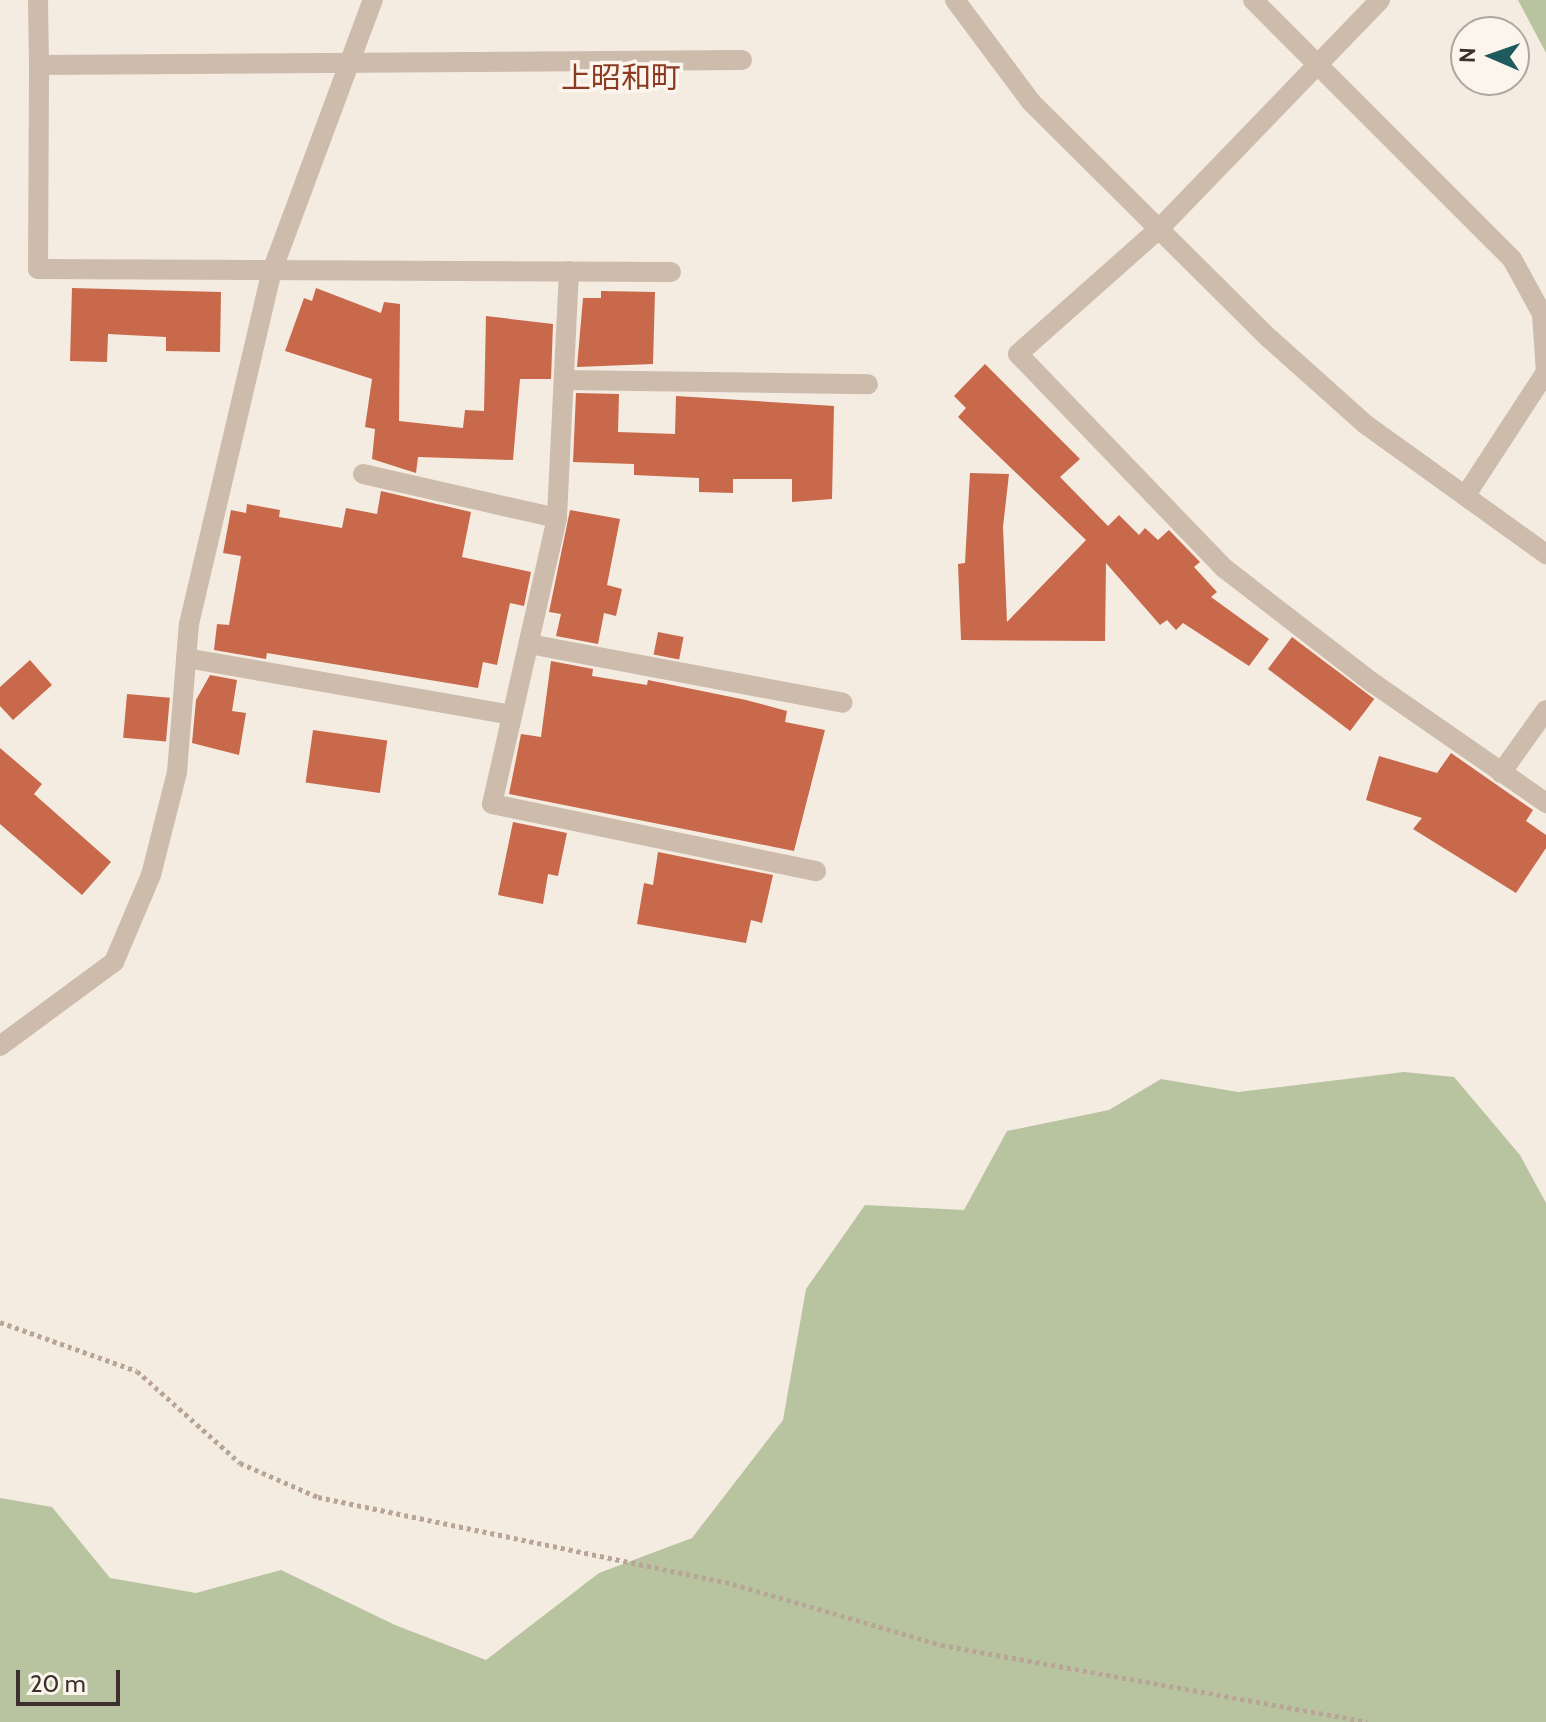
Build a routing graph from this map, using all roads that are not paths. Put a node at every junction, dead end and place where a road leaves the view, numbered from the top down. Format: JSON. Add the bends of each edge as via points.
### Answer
{"nodes":[{"id":1,"x":38,"y":0,"type":"edge"},
{"id":2,"x":373,"y":0,"type":"edge"},
{"id":3,"x":955,"y":0,"type":"edge"},
{"id":4,"x":1253,"y":0,"type":"edge"},
{"id":5,"x":1380,"y":0,"type":"edge"},
{"id":6,"x":742,"y":60,"type":"dead end"},
{"id":7,"x":1320,"y":62,"type":"junction"},
{"id":8,"x":349,"y":64,"type":"junction"},
{"id":9,"x":39,"y":65,"type":"junction"},
{"id":10,"x":1161,"y":227,"type":"junction"},
{"id":11,"x":272,"y":271,"type":"junction"},
{"id":12,"x":569,"y":271,"type":"junction"},
{"id":13,"x":671,"y":272,"type":"dead end"},
{"id":14,"x":564,"y":380,"type":"junction"},
{"id":15,"x":868,"y":384,"type":"dead end"},
{"id":16,"x":363,"y":474,"type":"dead end"},
{"id":17,"x":1467,"y":493,"type":"junction"},
{"id":18,"x":557,"y":518,"type":"junction"},
{"id":19,"x":1546,"y":554,"type":"edge"},
{"id":20,"x":529,"y":644,"type":"junction"},
{"id":21,"x":186,"y":658,"type":"junction"},
{"id":22,"x":843,"y":703,"type":"dead end"},
{"id":23,"x":1546,"y":710,"type":"edge"},
{"id":24,"x":512,"y":715,"type":"junction"},
{"id":25,"x":1501,"y":773,"type":"junction"},
{"id":26,"x":1546,"y":803,"type":"edge"},
{"id":27,"x":816,"y":871,"type":"dead end"},
{"id":28,"x":0,"y":1046,"type":"edge"}],
"edges":[{"from":1,"to":9,"type":"street"},
{"from":2,"to":8,"type":"street"},
{"from":3,"to":10,"type":"street","via":[[1031,102]]},
{"from":4,"to":7,"type":"street"},
{"from":5,"to":7,"type":"street"},
{"from":6,"to":8,"type":"street"},
{"from":7,"to":10,"type":"street"},
{"from":7,"to":17,"type":"street","via":[[1512,259],[1542,314],[1546,372]]},
{"from":8,"to":9,"type":"street"},
{"from":8,"to":11,"type":"street"},
{"from":9,"to":11,"type":"street","via":[[38,269]]},
{"from":10,"to":17,"type":"street","via":[[1270,339],[1365,424]]},
{"from":10,"to":25,"type":"street","via":[[1018,354],[1224,568]]},
{"from":11,"to":12,"type":"street"},
{"from":11,"to":21,"type":"street","via":[[222,471]]},
{"from":12,"to":13,"type":"street"},
{"from":12,"to":14,"type":"street"},
{"from":14,"to":15,"type":"street"},
{"from":14,"to":18,"type":"street"},
{"from":16,"to":18,"type":"street"},
{"from":17,"to":19,"type":"street"},
{"from":18,"to":20,"type":"street"},
{"from":20,"to":22,"type":"street"},
{"from":20,"to":24,"type":"street"},
{"from":21,"to":24,"type":"street"},
{"from":21,"to":28,"type":"street","via":[[177,772],[151,875],[114,962]]},
{"from":23,"to":25,"type":"street"},
{"from":24,"to":27,"type":"street","via":[[492,804]]},
{"from":25,"to":26,"type":"street"}]}
